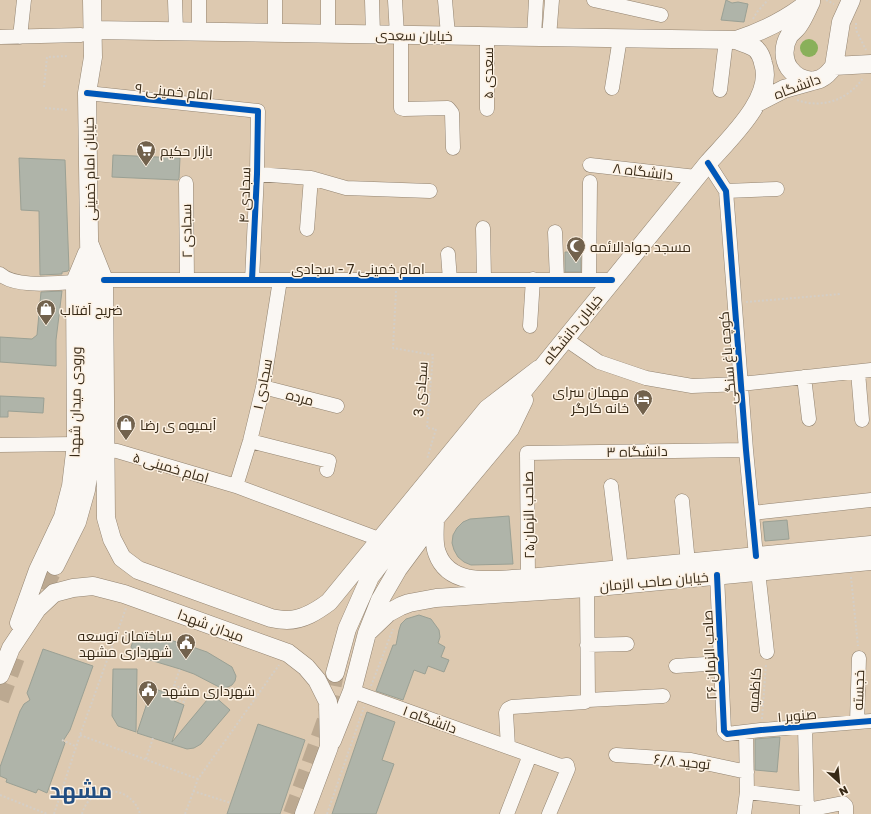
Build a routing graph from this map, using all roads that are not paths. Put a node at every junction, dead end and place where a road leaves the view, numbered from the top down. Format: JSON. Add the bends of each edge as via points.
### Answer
{"nodes":[{"id":1,"x":24,"y":0,"type":"edge"},
{"id":2,"x":81,"y":0,"type":"edge"},
{"id":3,"x":92,"y":0,"type":"edge"},
{"id":4,"x":175,"y":0,"type":"edge"},
{"id":5,"x":199,"y":0,"type":"edge"},
{"id":6,"x":275,"y":0,"type":"edge"},
{"id":7,"x":328,"y":0,"type":"edge"},
{"id":8,"x":372,"y":0,"type":"edge"},
{"id":9,"x":395,"y":0,"type":"edge"},
{"id":10,"x":445,"y":0,"type":"edge"},
{"id":11,"x":536,"y":0,"type":"edge"},
{"id":12,"x":552,"y":0,"type":"edge"},
{"id":13,"x":594,"y":0,"type":"edge"},
{"id":14,"x":812,"y":0,"type":"edge"},
{"id":15,"x":851,"y":0,"type":"edge"},
{"id":16,"x":661,"y":15,"type":"dead end"},
{"id":17,"x":176,"y":31,"type":"junction"},
{"id":18,"x":87,"y":32,"type":"junction"},
{"id":19,"x":199,"y":32,"type":"junction"},
{"id":20,"x":275,"y":33,"type":"junction"},
{"id":21,"x":328,"y":34,"type":"junction"},
{"id":22,"x":373,"y":34,"type":"junction"},
{"id":23,"x":399,"y":35,"type":"junction"},
{"id":24,"x":448,"y":35,"type":"junction"},
{"id":25,"x":487,"y":36,"type":"junction"},
{"id":26,"x":0,"y":37,"type":"edge"},
{"id":27,"x":20,"y":37,"type":"junction"},
{"id":28,"x":542,"y":37,"type":"junction"},
{"id":29,"x":620,"y":38,"type":"junction"},
{"id":30,"x":731,"y":40,"type":"junction"},
{"id":31,"x":869,"y":64,"type":"edge"},
{"id":32,"x":834,"y":66,"type":"junction"},
{"id":33,"x":813,"y":81,"type":"junction"},
{"id":34,"x":612,"y":88,"type":"dead end"},
{"id":35,"x":720,"y":90,"type":"dead end"},
{"id":36,"x":88,"y":93,"type":"junction"},
{"id":37,"x":765,"y":99,"type":"junction"},
{"id":38,"x":487,"y":109,"type":"dead end"},
{"id":39,"x":258,"y":111,"type":"joint"},
{"id":40,"x":453,"y":148,"type":"dead end"},
{"id":41,"x":708,"y":162,"type":"junction"},
{"id":42,"x":590,"y":165,"type":"dead end"},
{"id":43,"x":257,"y":174,"type":"junction"},
{"id":44,"x":696,"y":177,"type":"junction"},
{"id":45,"x":311,"y":178,"type":"junction"},
{"id":46,"x":590,"y":182,"type":"dead end"},
{"id":47,"x":186,"y":183,"type":"dead end"},
{"id":48,"x":777,"y":189,"type":"dead end"},
{"id":49,"x":430,"y":192,"type":"dead end"},
{"id":50,"x":726,"y":192,"type":"junction"},
{"id":51,"x":483,"y":228,"type":"dead end"},
{"id":52,"x":306,"y":229,"type":"dead end"},
{"id":53,"x":555,"y":232,"type":"dead end"},
{"id":54,"x":448,"y":254,"type":"dead end"},
{"id":55,"x":0,"y":274,"type":"edge"},
{"id":56,"x":484,"y":279,"type":"junction"},
{"id":57,"x":533,"y":279,"type":"junction"},
{"id":58,"x":557,"y":279,"type":"junction"},
{"id":59,"x":187,"y":280,"type":"junction"},
{"id":60,"x":252,"y":280,"type":"junction"},
{"id":61,"x":280,"y":280,"type":"junction"},
{"id":62,"x":450,"y":280,"type":"junction"},
{"id":63,"x":590,"y":280,"type":"junction"},
{"id":64,"x":612,"y":280,"type":"junction"},
{"id":65,"x":90,"y":282,"type":"junction"},
{"id":66,"x":530,"y":326,"type":"dead end"},
{"id":67,"x":564,"y":338,"type":"junction"},
{"id":68,"x":539,"y":369,"type":"junction"},
{"id":69,"x":864,"y":371,"type":"edge"},
{"id":70,"x":804,"y":377,"type":"junction"},
{"id":71,"x":741,"y":384,"type":"junction"},
{"id":72,"x":263,"y":387,"type":"junction"},
{"id":73,"x":337,"y":406,"type":"dead end"},
{"id":74,"x":809,"y":419,"type":"dead end"},
{"id":75,"x":862,"y":420,"type":"dead end"},
{"id":76,"x":250,"y":441,"type":"junction"},
{"id":77,"x":76,"y":444,"type":"junction"},
{"id":78,"x":0,"y":445,"type":"edge"},
{"id":79,"x":106,"y":450,"type":"junction"},
{"id":80,"x":746,"y":450,"type":"junction"},
{"id":81,"x":527,"y":453,"type":"joint"},
{"id":82,"x":327,"y":470,"type":"dead end"},
{"id":83,"x":236,"y":486,"type":"junction"},
{"id":84,"x":611,"y":486,"type":"dead end"},
{"id":85,"x":871,"y":500,"type":"edge"},
{"id":86,"x":682,"y":501,"type":"dead end"},
{"id":87,"x":752,"y":513,"type":"junction"},
{"id":88,"x":435,"y":519,"type":"junction"},
{"id":89,"x":379,"y":539,"type":"junction"},
{"id":90,"x":871,"y":545,"type":"edge"},
{"id":91,"x":871,"y":560,"type":"edge"},
{"id":92,"x":688,"y":563,"type":"junction"},
{"id":93,"x":757,"y":564,"type":"junction"},
{"id":94,"x":55,"y":566,"type":"tunnel mouth"},
{"id":95,"x":621,"y":569,"type":"junction"},
{"id":96,"x":717,"y":575,"type":"junction"},
{"id":97,"x":528,"y":578,"type":"junction"},
{"id":98,"x":587,"y":588,"type":"junction"},
{"id":99,"x":367,"y":633,"type":"junction"},
{"id":100,"x":627,"y":644,"type":"dead end"},
{"id":101,"x":587,"y":646,"type":"junction"},
{"id":102,"x":11,"y":648,"type":"junction"},
{"id":103,"x":767,"y":652,"type":"road end"},
{"id":104,"x":859,"y":658,"type":"road end"},
{"id":105,"x":721,"y":663,"type":"junction"},
{"id":106,"x":676,"y":666,"type":"dead end"},
{"id":107,"x":335,"y":673,"type":"tunnel mouth"},
{"id":108,"x":0,"y":675,"type":"edge"},
{"id":109,"x":360,"y":694,"type":"junction"},
{"id":110,"x":663,"y":696,"type":"dead end"},
{"id":111,"x":588,"y":700,"type":"junction"},
{"id":112,"x":871,"y":721,"type":"edge"},
{"id":113,"x":857,"y":722,"type":"junction"},
{"id":114,"x":805,"y":726,"type":"junction"},
{"id":115,"x":746,"y":732,"type":"junction"},
{"id":116,"x":725,"y":733,"type":"joint"},
{"id":117,"x":329,"y":747,"type":"junction"},
{"id":118,"x":508,"y":747,"type":"junction"},
{"id":119,"x":530,"y":755,"type":"junction"},
{"id":120,"x":616,"y":755,"type":"dead end"},
{"id":121,"x":747,"y":772,"type":"junction"},
{"id":122,"x":747,"y":792,"type":"junction"},
{"id":123,"x":807,"y":808,"type":"edge"},
{"id":124,"x":304,"y":814,"type":"edge"},
{"id":125,"x":508,"y":814,"type":"edge"},
{"id":126,"x":549,"y":814,"type":"edge"},
{"id":127,"x":744,"y":814,"type":"edge"},
{"id":128,"x":846,"y":814,"type":"edge"}],
"edges":[{"from":1,"to":27,"type":"street"},
{"from":2,"to":18,"type":"main road","name":"خیابان امام خمینی"},
{"from":3,"to":18,"type":"main road","name":"خیابان امام خمینی"},
{"from":4,"to":17,"type":"street"},
{"from":5,"to":19,"type":"street"},
{"from":6,"to":20,"type":"street"},
{"from":7,"to":21,"type":"street"},
{"from":8,"to":22,"type":"street"},
{"from":9,"to":23,"type":"street"},
{"from":10,"to":24,"type":"street"},
{"from":11,"to":28,"type":"street"},
{"from":12,"to":28,"type":"street"},
{"from":13,"to":16,"type":"street"},
{"from":14,"to":30,"type":"main road","via":[[770,27]]},
{"from":14,"to":33,"type":"main road","via":[[799,25],[789,37],[784,52],[787,65],[792,72],[803,81]]},
{"from":15,"to":32,"type":"main road","via":[[841,22]]},
{"from":17,"to":18,"type":"main road","name":"خیابان سعدی"},
{"from":17,"to":19,"type":"main road","name":"خیابان سعدی"},
{"from":18,"to":27,"type":"street"},
{"from":18,"to":36,"type":"main road","name":"خیابان امام خمینی","via":[[92,57]]},
{"from":19,"to":20,"type":"main road","name":"خیابان سعدی"},
{"from":20,"to":21,"type":"main road","name":"خیابان سعدی"},
{"from":21,"to":22,"type":"main road","name":"خیابان سعدی"},
{"from":22,"to":23,"type":"main road","name":"خیابان سعدی"},
{"from":23,"to":24,"type":"main road","name":"خیابان سعدی"},
{"from":23,"to":40,"type":"street","via":[[401,108],[448,108],[452,113]]},
{"from":24,"to":25,"type":"main road","name":"خیابان سعدی"},
{"from":25,"to":28,"type":"main road","name":"خیابان سعدی"},
{"from":25,"to":38,"type":"street","name":"سعدی ۵"},
{"from":26,"to":27,"type":"street"},
{"from":28,"to":29,"type":"main road","name":"خیابان سعدی"},
{"from":29,"to":30,"type":"main road","name":"خیابان سعدی"},
{"from":29,"to":34,"type":"street"},
{"from":30,"to":35,"type":"street"},
{"from":30,"to":37,"type":"main road","name":"خیابان دانشگاه","via":[[756,50],[766,73]]},
{"from":31,"to":32,"type":"main road"},
{"from":32,"to":33,"type":"main road","name":"دانشگاه","via":[[825,76]]},
{"from":33,"to":37,"type":"main road","name":"دانشگاه","via":[[796,85]]},
{"from":36,"to":39,"type":"street","name":"امام خمینی ۹"},
{"from":36,"to":65,"type":"main road","name":"خیابان امام خمینی"},
{"from":37,"to":41,"type":"main road","name":"خیابان دانشگاه"},
{"from":39,"to":43,"type":"street","name":"سجادی ۴"},
{"from":41,"to":44,"type":"main road","name":"خیابان دانشگاه"},
{"from":41,"to":50,"type":"street","name":"کوچه باغ سنگی"},
{"from":42,"to":44,"type":"street","name":"دانشگاه ۸"},
{"from":43,"to":45,"type":"street"},
{"from":43,"to":60,"type":"street","name":"سجادی ۴"},
{"from":44,"to":64,"type":"main road","name":"خیابان دانشگاه"},
{"from":45,"to":49,"type":"street","via":[[346,188]]},
{"from":45,"to":52,"type":"street"},
{"from":46,"to":63,"type":"street"},
{"from":47,"to":59,"type":"street","name":"سجادی ۲"},
{"from":48,"to":50,"type":"street"},
{"from":50,"to":71,"type":"street","name":"کوچه باغ سنگی"},
{"from":51,"to":56,"type":"street"},
{"from":53,"to":58,"type":"street"},
{"from":54,"to":62,"type":"street"},
{"from":55,"to":65,"type":"street","name":"امام خمینی 7 - سجادی","via":[[5,278],[22,282]]},
{"from":56,"to":57,"type":"street","name":"امام خمینی 7 - سجادی"},
{"from":56,"to":62,"type":"street","name":"امام خمینی 7 - سجادی"},
{"from":57,"to":58,"type":"street","name":"امام خمینی 7 - سجادی"},
{"from":57,"to":66,"type":"street"},
{"from":58,"to":63,"type":"street","name":"امام خمینی 7 - سجادی"},
{"from":59,"to":60,"type":"street","name":"امام خمینی 7 - سجادی"},
{"from":59,"to":65,"type":"street","name":"امام خمینی 7 - سجادی"},
{"from":60,"to":61,"type":"street","name":"امام خمینی 7 - سجادی"},
{"from":61,"to":62,"type":"street","name":"امام خمینی 7 - سجادی"},
{"from":61,"to":72,"type":"street","name":"سجادی ۱"},
{"from":63,"to":64,"type":"street","name":"امام خمینی 7 - سجادی"},
{"from":64,"to":67,"type":"main road","name":"خیابان دانشگاه"},
{"from":65,"to":77,"type":"main road","name":"ورودی میدان شهدا"},
{"from":65,"to":79,"type":"main road"},
{"from":65,"to":94,"type":"main road","via":[[92,450],[86,490],[77,522]]},
{"from":67,"to":68,"type":"main road","name":"خیابان دانشگاه"},
{"from":67,"to":71,"type":"street","via":[[599,362],[646,378],[692,386]]},
{"from":68,"to":88,"type":"main road","via":[[510,429]]},
{"from":68,"to":89,"type":"main road","via":[[487,409]]},
{"from":68,"to":107,"type":"main road","via":[[370,577],[347,629]]},
{"from":69,"to":70,"type":"street"},
{"from":69,"to":75,"type":"street"},
{"from":70,"to":71,"type":"street"},
{"from":70,"to":74,"type":"street"},
{"from":71,"to":80,"type":"street","name":"کوچه باغ سنگی"},
{"from":72,"to":73,"type":"street","name":"مرده"},
{"from":72,"to":76,"type":"street","name":"سجادی ۱"},
{"from":76,"to":82,"type":"street","via":[[329,461]]},
{"from":76,"to":83,"type":"street","name":"سجادی ۱"},
{"from":77,"to":78,"type":"street"},
{"from":77,"to":102,"type":"main road","name":"ورودی میدان شهدا","via":[[63,517],[38,570]]},
{"from":79,"to":83,"type":"street","name":"امام خمینی ۵"},
{"from":79,"to":89,"type":"main road","via":[[106,518],[112,539],[122,558],[138,570],[271,618],[287,620],[306,616],[321,609],[354,573]]},
{"from":80,"to":81,"type":"street","name":"دانشگاه ۳"},
{"from":80,"to":87,"type":"street","name":"کوچه باغ سنگی"},
{"from":81,"to":97,"type":"street","name":"صاحب الزمان۲۵"},
{"from":83,"to":89,"type":"street","name":"امام خمینی ۵"},
{"from":84,"to":95,"type":"street"},
{"from":85,"to":87,"type":"street"},
{"from":86,"to":92,"type":"street"},
{"from":87,"to":93,"type":"street","name":"کوچه باغ سنگی"},
{"from":88,"to":97,"type":"main road","via":[[436,553],[451,573],[473,580]]},
{"from":88,"to":99,"type":"main road","via":[[398,568],[380,600]]},
{"from":90,"to":93,"type":"main road"},
{"from":91,"to":93,"type":"main road","name":"خیابان صاحب الزمان","via":[[849,563]]},
{"from":92,"to":93,"type":"main road"},
{"from":92,"to":95,"type":"main road"},
{"from":93,"to":96,"type":"main road","name":"خیابان صاحب الزمان"},
{"from":93,"to":103,"type":"street","name":"کوچه باغ سنگی"},
{"from":95,"to":97,"type":"main road"},
{"from":96,"to":98,"type":"main road","name":"خیابان صاحب الزمان"},
{"from":96,"to":105,"type":"street","name":"صاحب الزمان ۲۶"},
{"from":98,"to":99,"type":"main road","name":"خیابان صاحب الزمان","via":[[436,598],[409,603],[388,613]]},
{"from":98,"to":101,"type":"street"},
{"from":99,"to":109,"type":"main road"},
{"from":100,"to":101,"type":"street"},
{"from":101,"to":111,"type":"street"},
{"from":102,"to":108,"type":"main road","name":"میدان شهدا"},
{"from":102,"to":117,"type":"main road","name":"میدان شهدا","via":[[37,609],[54,593],[94,586],[130,596],[288,653],[306,667],[317,680],[328,702]]},
{"from":104,"to":113,"type":"street","name":"خجسته"},
{"from":105,"to":106,"type":"street"},
{"from":105,"to":116,"type":"street","name":"صاحب الزمان ۲۶"},
{"from":109,"to":117,"type":"main road"},
{"from":109,"to":118,"type":"street","name":"دانشگاه ۱"},
{"from":110,"to":111,"type":"street"},
{"from":111,"to":118,"type":"street","via":[[508,709]]},
{"from":112,"to":113,"type":"street","name":"صنوبر ۱"},
{"from":113,"to":114,"type":"street","name":"صنوبر ۱"},
{"from":114,"to":115,"type":"street","name":"صنوبر ۱"},
{"from":114,"to":123,"type":"street"},
{"from":115,"to":116,"type":"street","name":"صنوبر ۱"},
{"from":115,"to":121,"type":"street"},
{"from":117,"to":124,"type":"main road","name":"میدان شهدا"},
{"from":118,"to":119,"type":"street","name":"دانشگاه ۱"},
{"from":119,"to":125,"type":"street"},
{"from":119,"to":126,"type":"street","name":"دانشگاه ۱","via":[[562,766],[567,765],[568,769]]},
{"from":120,"to":121,"type":"street","name":"توحید ۶/۸","via":[[691,760]]},
{"from":121,"to":122,"type":"street"},
{"from":122,"to":123,"type":"street"},
{"from":122,"to":127,"type":"street"},
{"from":123,"to":128,"type":"street","via":[[843,803],[846,806]]}]}
